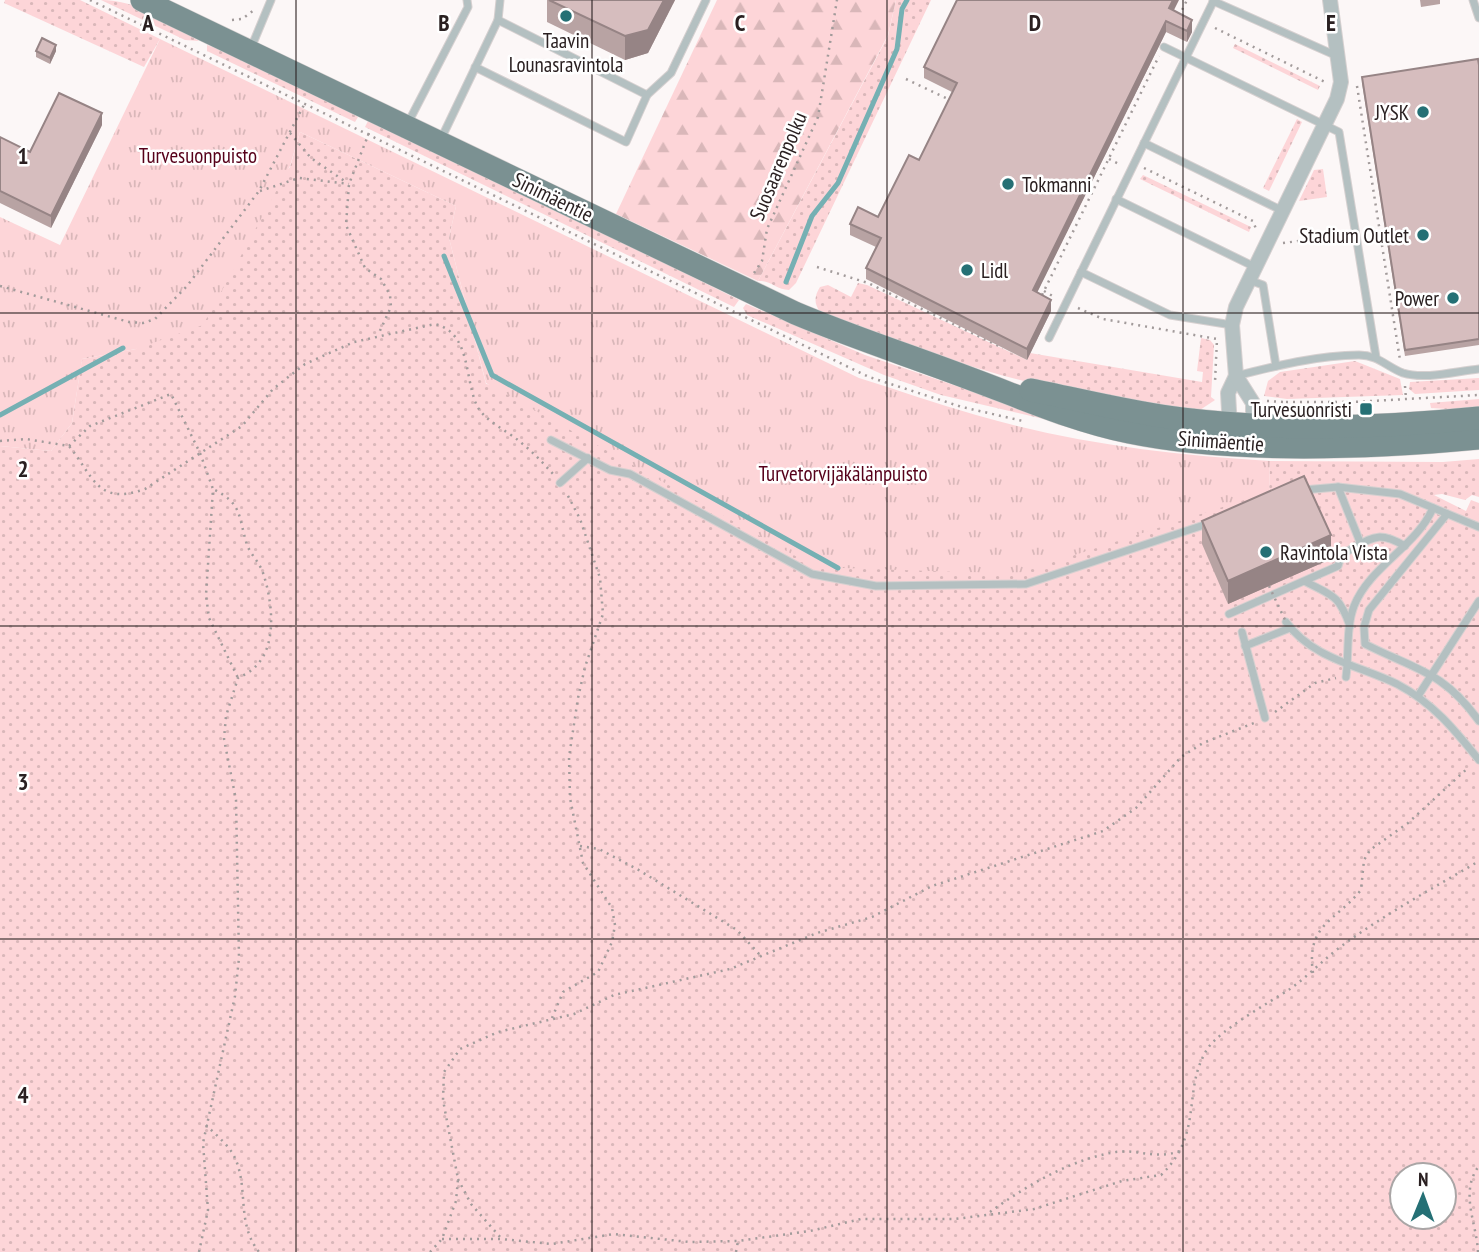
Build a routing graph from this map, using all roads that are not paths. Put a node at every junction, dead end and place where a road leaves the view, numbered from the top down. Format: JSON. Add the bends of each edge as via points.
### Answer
{"nodes":[{"id":1,"x":142,"y":0,"type":"edge"},
{"id":2,"x":271,"y":0,"type":"edge"},
{"id":3,"x":467,"y":0,"type":"edge"},
{"id":4,"x":500,"y":0,"type":"edge"},
{"id":5,"x":706,"y":0,"type":"edge"},
{"id":6,"x":1330,"y":0,"type":"edge"},
{"id":7,"x":1473,"y":0,"type":"edge"},
{"id":8,"x":1214,"y":1,"type":"edge"},
{"id":9,"x":1479,"y":18,"type":"edge"},
{"id":10,"x":498,"y":20,"type":"junction"},
{"id":11,"x":1164,"y":47,"type":"road end"},
{"id":12,"x":249,"y":52,"type":"junction"},
{"id":13,"x":1338,"y":56,"type":"junction"},
{"id":14,"x":1186,"y":57,"type":"junction"},
{"id":15,"x":475,"y":67,"type":"junction"},
{"id":16,"x":647,"y":95,"type":"junction"},
{"id":17,"x":1325,"y":125,"type":"junction"},
{"id":18,"x":407,"y":127,"type":"junction"},
{"id":19,"x":439,"y":142,"type":"junction"},
{"id":20,"x":1144,"y":143,"type":"junction"},
{"id":21,"x":1116,"y":199,"type":"junction"},
{"id":22,"x":1283,"y":211,"type":"junction"},
{"id":23,"x":1081,"y":271,"type":"junction"},
{"id":24,"x":1252,"y":273,"type":"junction"},
{"id":25,"x":1232,"y":325,"type":"junction"},
{"id":26,"x":1049,"y":338,"type":"dead end"},
{"id":27,"x":1376,"y":357,"type":"junction"},
{"id":28,"x":1276,"y":366,"type":"junction"},
{"id":29,"x":1479,"y":369,"type":"edge"},
{"id":30,"x":1236,"y":376,"type":"junction"},
{"id":31,"x":1479,"y":418,"type":"edge"},
{"id":32,"x":1253,"y":425,"type":"junction"},
{"id":33,"x":1232,"y":434,"type":"junction"},
{"id":34,"x":1479,"y":438,"type":"edge"},
{"id":35,"x":551,"y":440,"type":"dead end"},
{"id":36,"x":588,"y":458,"type":"junction"},
{"id":37,"x":561,"y":483,"type":"road end"},
{"id":38,"x":1338,"y":487,"type":"junction"},
{"id":39,"x":1293,"y":494,"type":"edge"},
{"id":40,"x":1433,"y":508,"type":"junction"},
{"id":41,"x":1447,"y":514,"type":"junction"},
{"id":42,"x":1221,"y":519,"type":"edge"},
{"id":43,"x":1479,"y":527,"type":"edge"},
{"id":44,"x":1360,"y":542,"type":"dead end"},
{"id":45,"x":1405,"y":546,"type":"junction"},
{"id":46,"x":1306,"y":582,"type":"junction"},
{"id":47,"x":1479,"y":601,"type":"edge"},
{"id":48,"x":1229,"y":614,"type":"dead end"},
{"id":49,"x":1350,"y":626,"type":"junction"},
{"id":50,"x":1242,"y":632,"type":"dead end"},
{"id":51,"x":1245,"y":646,"type":"junction"},
{"id":52,"x":1348,"y":663,"type":"junction"},
{"id":53,"x":1432,"y":673,"type":"junction"},
{"id":54,"x":1346,"y":677,"type":"road end"},
{"id":55,"x":1418,"y":696,"type":"junction"},
{"id":56,"x":1265,"y":718,"type":"road end"},
{"id":57,"x":1479,"y":721,"type":"edge"},
{"id":58,"x":1479,"y":760,"type":"edge"}],
"edges":[{"from":1,"to":12,"type":"main road","name":"Sinimäentie"},
{"from":2,"to":12,"type":"lane"},
{"from":3,"to":18,"type":"lane","via":[[468,7]]},
{"from":4,"to":10,"type":"lane"},
{"from":5,"to":16,"type":"lane","via":[[671,73]]},
{"from":6,"to":13,"type":"street"},
{"from":7,"to":9,"type":"lane"},
{"from":8,"to":13,"type":"lane"},
{"from":8,"to":14,"type":"lane"},
{"from":10,"to":15,"type":"lane"},
{"from":10,"to":16,"type":"lane"},
{"from":11,"to":14,"type":"lane"},
{"from":12,"to":18,"type":"main road","name":"Sinimäentie","via":[[374,123]]},
{"from":13,"to":17,"type":"street","via":[[1341,82]]},
{"from":14,"to":17,"type":"lane"},
{"from":14,"to":20,"type":"lane"},
{"from":15,"to":16,"type":"lane","via":[[626,142]]},
{"from":15,"to":19,"type":"lane"},
{"from":17,"to":22,"type":"street"},
{"from":17,"to":27,"type":"lane","via":[[1339,132]]},
{"from":18,"to":19,"type":"main road","name":"Sinimäentie"},
{"from":19,"to":33,"type":"main road","name":"Sinimäentie","via":[[795,313],[881,348],[1061,414],[1128,432]]},
{"from":20,"to":21,"type":"lane"},
{"from":20,"to":22,"type":"lane"},
{"from":21,"to":23,"type":"lane"},
{"from":21,"to":24,"type":"lane"},
{"from":22,"to":24,"type":"street"},
{"from":23,"to":25,"type":"lane","via":[[1170,315]]},
{"from":23,"to":26,"type":"lane"},
{"from":24,"to":25,"type":"street"},
{"from":24,"to":28,"type":"lane","via":[[1263,285]]},
{"from":25,"to":30,"type":"street"},
{"from":27,"to":28,"type":"lane","via":[[1359,355]]},
{"from":27,"to":29,"type":"lane","via":[[1402,373],[1415,375]]},
{"from":28,"to":30,"type":"lane"},
{"from":30,"to":32,"type":"street","via":[[1252,403]]},
{"from":30,"to":33,"type":"street","via":[[1227,400]]},
{"from":31,"to":32,"type":"main road","name":"Sinimäentie","via":[[1380,426]]},
{"from":32,"to":33,"type":"main road","name":"Sinimäentie"},
{"from":33,"to":34,"type":"main road","name":"Sinimäentie","via":[[1335,445]]},
{"from":35,"to":36,"type":"lane"},
{"from":36,"to":37,"type":"lane"},
{"from":36,"to":42,"type":"lane","via":[[630,474],[812,574],[876,586],[1026,584]]},
{"from":38,"to":39,"type":"lane"},
{"from":38,"to":40,"type":"lane","via":[[1401,495]]},
{"from":38,"to":44,"type":"lane"},
{"from":40,"to":41,"type":"lane"},
{"from":40,"to":45,"type":"lane"},
{"from":41,"to":43,"type":"lane"},
{"from":41,"to":53,"type":"lane","via":[[1368,610],[1364,627],[1365,644]]},
{"from":45,"to":46,"type":"lane","via":[[1388,535],[1379,536],[1342,554],[1338,566]]},
{"from":45,"to":49,"type":"lane","via":[[1362,592]]},
{"from":46,"to":48,"type":"lane"},
{"from":46,"to":49,"type":"lane","via":[[1342,603]]},
{"from":47,"to":53,"type":"lane"},
{"from":49,"to":52,"type":"lane"},
{"from":50,"to":51,"type":"lane"},
{"from":51,"to":52,"type":"lane","via":[[1288,625],[1318,652]]},
{"from":51,"to":56,"type":"lane"},
{"from":52,"to":54,"type":"lane"},
{"from":52,"to":55,"type":"lane"},
{"from":53,"to":55,"type":"lane"},
{"from":53,"to":57,"type":"lane","via":[[1457,693]]},
{"from":55,"to":58,"type":"lane","via":[[1448,721]]}]}
